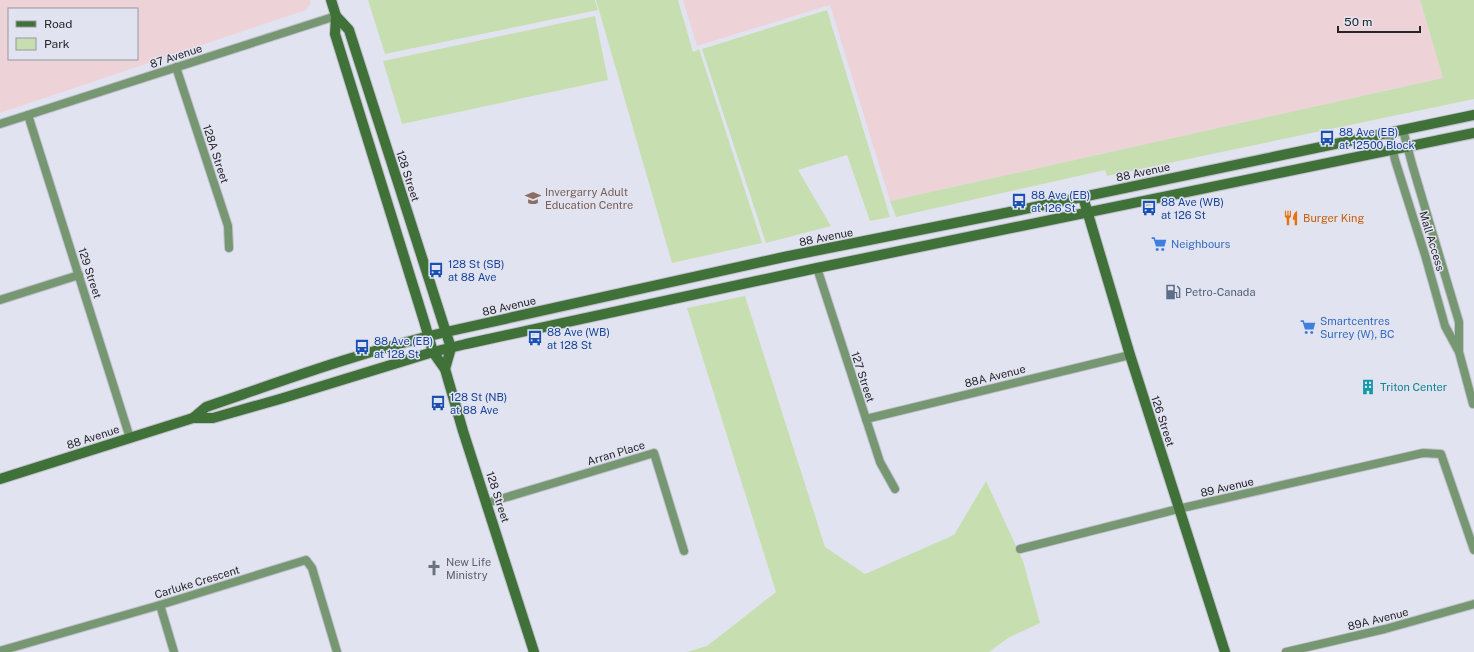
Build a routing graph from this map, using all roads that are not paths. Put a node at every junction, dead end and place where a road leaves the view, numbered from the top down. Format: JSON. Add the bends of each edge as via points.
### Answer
{"nodes":[{"id":1,"x":331,"y":0,"type":"edge"},
{"id":2,"x":336,"y":16,"type":"junction"},
{"id":3,"x":176,"y":67,"type":"junction"},
{"id":4,"x":28,"y":115,"type":"junction"},
{"id":5,"x":1474,"y":115,"type":"edge"},
{"id":6,"x":0,"y":124,"type":"edge"},
{"id":7,"x":1403,"y":130,"type":"junction"},
{"id":8,"x":1389,"y":133,"type":"junction"},
{"id":9,"x":1474,"y":133,"type":"edge"},
{"id":10,"x":1407,"y":147,"type":"junction"},
{"id":11,"x":1393,"y":150,"type":"junction"},
{"id":12,"x":1083,"y":197,"type":"junction"},
{"id":13,"x":1087,"y":213,"type":"junction"},
{"id":14,"x":229,"y":248,"type":"dead end"},
{"id":15,"x":817,"y":268,"type":"junction"},
{"id":16,"x":79,"y":275,"type":"junction"},
{"id":17,"x":0,"y":300,"type":"edge"},
{"id":18,"x":446,"y":332,"type":"junction"},
{"id":19,"x":428,"y":336,"type":"junction"},
{"id":20,"x":451,"y":348,"type":"junction"},
{"id":21,"x":433,"y":352,"type":"junction"},
{"id":22,"x":1459,"y":352,"type":"junction"},
{"id":23,"x":1130,"y":356,"type":"junction"},
{"id":24,"x":445,"y":369,"type":"junction"},
{"id":25,"x":1473,"y":404,"type":"edge"},
{"id":26,"x":193,"y":418,"type":"junction"},
{"id":27,"x":866,"y":419,"type":"junction"},
{"id":28,"x":130,"y":438,"type":"junction"},
{"id":29,"x":0,"y":479,"type":"edge"},
{"id":30,"x":895,"y":489,"type":"dead end"},
{"id":31,"x":487,"y":504,"type":"junction"},
{"id":32,"x":1178,"y":509,"type":"junction"},
{"id":33,"x":1020,"y":549,"type":"dead end"},
{"id":34,"x":1474,"y":550,"type":"edge"},
{"id":35,"x":684,"y":551,"type":"dead end"},
{"id":36,"x":1474,"y":604,"type":"edge"},
{"id":37,"x":160,"y":605,"type":"junction"},
{"id":38,"x":6,"y":651,"type":"edge"},
{"id":39,"x":174,"y":652,"type":"edge"},
{"id":40,"x":337,"y":652,"type":"edge"},
{"id":41,"x":534,"y":652,"type":"edge"},
{"id":42,"x":1225,"y":652,"type":"edge"},
{"id":43,"x":1286,"y":652,"type":"edge"}],
"edges":[{"from":1,"to":2,"type":"main road","name":"128 Street"},
{"from":2,"to":3,"type":"street","name":"87 Avenue"},
{"from":2,"to":18,"type":"main road","name":"128 Street","via":[[348,30]]},
{"from":2,"to":19,"type":"main road","name":"128 Street","via":[[335,34]]},
{"from":3,"to":4,"type":"street","name":"87 Avenue"},
{"from":3,"to":14,"type":"street","name":"128A Street","via":[[228,226]]},
{"from":4,"to":6,"type":"street","name":"87 Avenue"},
{"from":4,"to":16,"type":"street","name":"129 Street"},
{"from":5,"to":7,"type":"main road","name":"88 Avenue"},
{"from":7,"to":8,"type":"main road","name":"88 Avenue"},
{"from":7,"to":10,"type":"street","name":"Mall Access"},
{"from":8,"to":11,"type":"street","name":"Mall Access"},
{"from":8,"to":12,"type":"main road","name":"88 Avenue"},
{"from":9,"to":10,"type":"main road","name":"88 Avenue"},
{"from":10,"to":11,"type":"main road","name":"88 Avenue"},
{"from":10,"to":22,"type":"street","name":"Mall Access","via":[[1459,322]]},
{"from":11,"to":13,"type":"main road","name":"88 Avenue"},
{"from":11,"to":22,"type":"street","name":"Mall Access","via":[[1445,326]]},
{"from":12,"to":13,"type":"main road","name":"126 Street"},
{"from":12,"to":18,"type":"main road","name":"88 Avenue","via":[[784,257]]},
{"from":13,"to":15,"type":"main road","name":"88 Avenue"},
{"from":13,"to":23,"type":"main road","name":"126 Street"},
{"from":15,"to":20,"type":"main road","name":"88 Avenue"},
{"from":15,"to":27,"type":"street","name":"127 Street"},
{"from":16,"to":17,"type":"street"},
{"from":16,"to":28,"type":"street","name":"129 Street"},
{"from":18,"to":19,"type":"main road","name":"88 Avenue"},
{"from":18,"to":20,"type":"main road","name":"128 Street"},
{"from":19,"to":21,"type":"main road","name":"128 Street"},
{"from":19,"to":26,"type":"main road","name":"88 Avenue","via":[[206,406]]},
{"from":20,"to":21,"type":"main road","name":"88 Avenue"},
{"from":20,"to":24,"type":"main road"},
{"from":21,"to":24,"type":"main road","name":"128 Street"},
{"from":21,"to":26,"type":"main road","name":"88 Avenue","via":[[280,400],[213,418]]},
{"from":22,"to":25,"type":"street","name":"Mall Access"},
{"from":23,"to":27,"type":"street","name":"88A Avenue"},
{"from":23,"to":32,"type":"main road","name":"126 Street"},
{"from":24,"to":31,"type":"main road","name":"128 Street"},
{"from":26,"to":28,"type":"main road","name":"88 Avenue"},
{"from":27,"to":30,"type":"street","name":"127 Street","via":[[880,462]]},
{"from":28,"to":29,"type":"main road","name":"88 Avenue"},
{"from":31,"to":35,"type":"street","name":"Arran Place","via":[[654,453]]},
{"from":31,"to":41,"type":"main road","name":"128 Street"},
{"from":32,"to":33,"type":"street","name":"89 Avenue"},
{"from":32,"to":34,"type":"street","name":"89 Avenue","via":[[1423,453],[1440,454]]},
{"from":32,"to":42,"type":"main road","name":"126 Street"},
{"from":36,"to":43,"type":"street","name":"89A Avenue","via":[[1385,629]]},
{"from":37,"to":38,"type":"street","name":"Carluke Crescent"},
{"from":37,"to":39,"type":"street"},
{"from":37,"to":40,"type":"street","name":"Carluke Crescent","via":[[306,560],[312,568]]}]}
